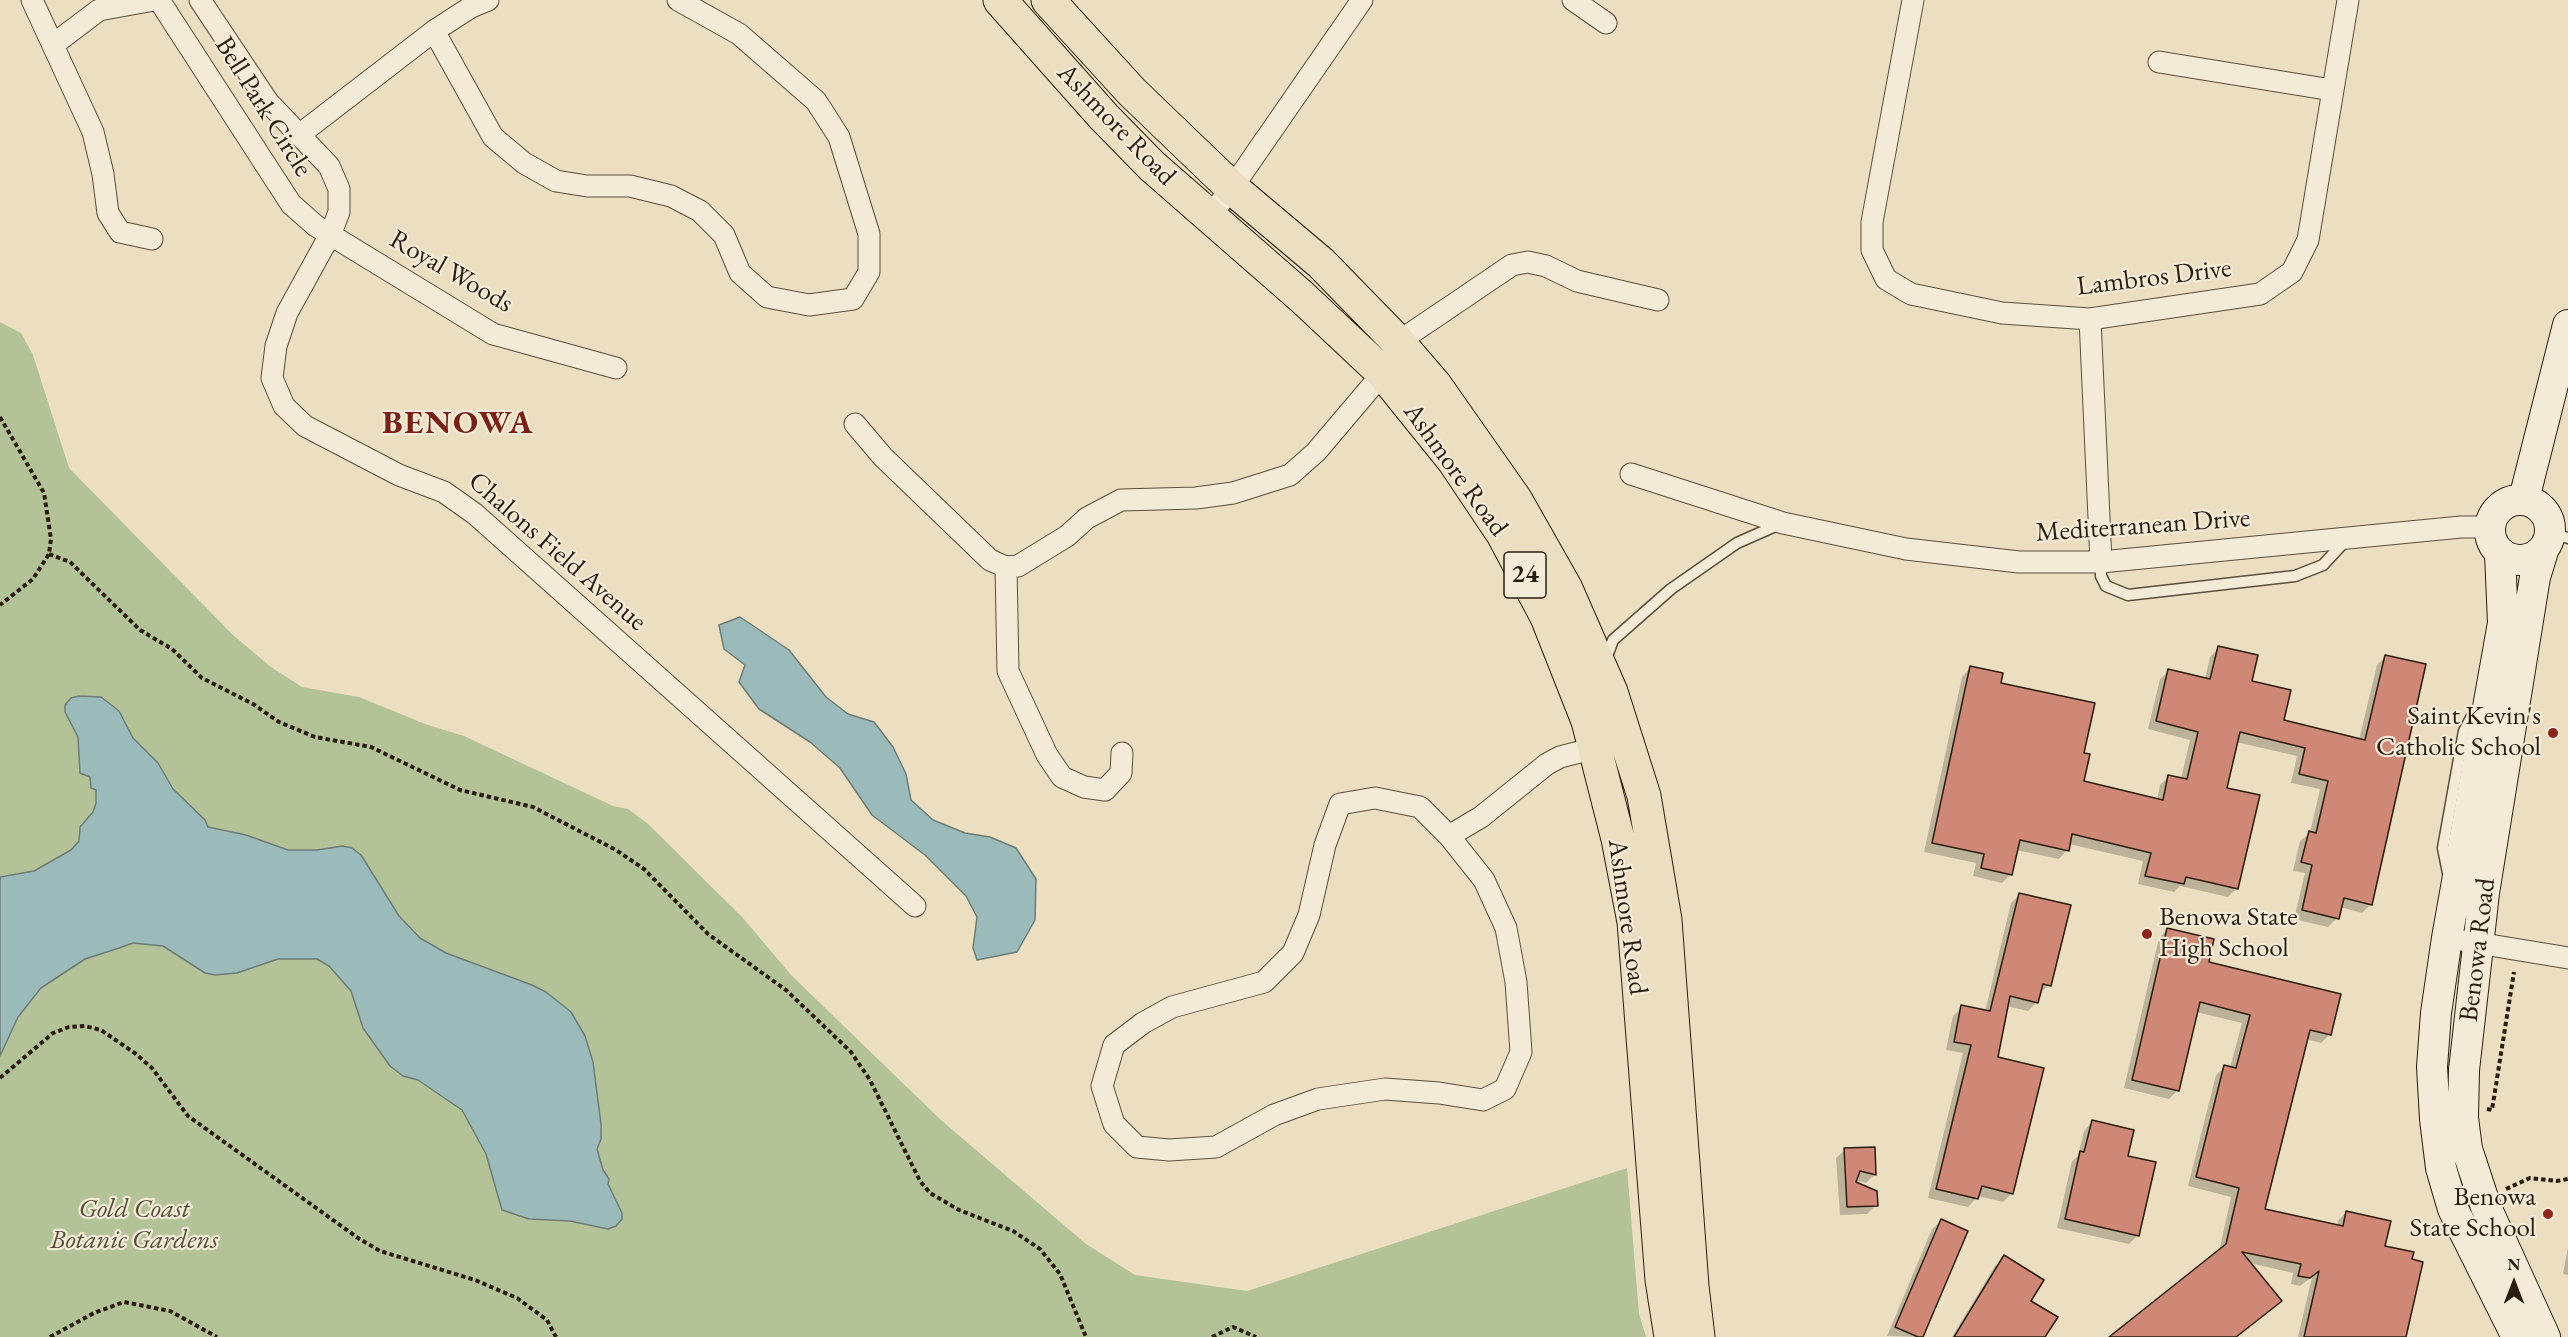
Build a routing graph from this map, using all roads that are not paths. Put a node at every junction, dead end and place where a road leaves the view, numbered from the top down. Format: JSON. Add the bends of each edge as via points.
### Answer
{"nodes":[{"id":1,"x":32,"y":0,"type":"edge"},
{"id":2,"x":154,"y":0,"type":"edge"},
{"id":3,"x":159,"y":0,"type":"edge"},
{"id":4,"x":200,"y":0,"type":"edge"},
{"id":5,"x":488,"y":0,"type":"edge"},
{"id":6,"x":678,"y":0,"type":"edge"},
{"id":7,"x":1000,"y":0,"type":"edge"},
{"id":8,"x":1048,"y":0,"type":"edge"},
{"id":9,"x":1362,"y":0,"type":"edge"},
{"id":10,"x":1573,"y":0,"type":"edge"},
{"id":11,"x":1913,"y":0,"type":"edge"},
{"id":12,"x":2348,"y":0,"type":"edge"},
{"id":13,"x":1606,"y":23,"type":"dead end"},
{"id":14,"x":434,"y":31,"type":"junction"},
{"id":15,"x":54,"y":44,"type":"junction"},
{"id":16,"x":2158,"y":62,"type":"dead end"},
{"id":17,"x":2332,"y":90,"type":"junction"},
{"id":18,"x":299,"y":135,"type":"junction"},
{"id":19,"x":1232,"y":188,"type":"junction"},
{"id":20,"x":1209,"y":218,"type":"junction"},
{"id":21,"x":331,"y":233,"type":"junction"},
{"id":22,"x":152,"y":238,"type":"dead end"},
{"id":23,"x":1659,"y":300,"type":"dead end"},
{"id":24,"x":2090,"y":319,"type":"junction"},
{"id":25,"x":2568,"y":325,"type":"edge"},
{"id":26,"x":1398,"y":342,"type":"junction"},
{"id":27,"x":616,"y":368,"type":"dead end"},
{"id":28,"x":1383,"y":373,"type":"junction"},
{"id":29,"x":855,"y":424,"type":"dead end"},
{"id":30,"x":1631,"y":474,"type":"dead end"},
{"id":31,"x":2524,"y":500,"type":"junction"},
{"id":32,"x":1783,"y":523,"type":"junction"},
{"id":33,"x":2348,"y":538,"type":"junction"},
{"id":34,"x":2495,"y":540,"type":"junction"},
{"id":35,"x":2554,"y":541,"type":"edge"},
{"id":36,"x":2101,"y":562,"type":"junction"},
{"id":37,"x":1006,"y":567,"type":"junction"},
{"id":38,"x":1602,"y":671,"type":"junction"},
{"id":39,"x":1595,"y":748,"type":"junction"},
{"id":40,"x":1122,"y":753,"type":"dead end"},
{"id":41,"x":1449,"y":836,"type":"junction"},
{"id":42,"x":915,"y":906,"type":"dead end"},
{"id":43,"x":2447,"y":938,"type":"junction"},
{"id":44,"x":2479,"y":943,"type":"junction"},
{"id":45,"x":2568,"y":958,"type":"edge"},
{"id":46,"x":1671,"y":1337,"type":"edge"},
{"id":47,"x":1698,"y":1337,"type":"edge"},
{"id":48,"x":2517,"y":1337,"type":"edge"},
{"id":49,"x":2545,"y":1337,"type":"edge"}],
"edges":[{"from":1,"to":15,"type":"street"},
{"from":2,"to":15,"type":"street","via":[[99,10]]},
{"from":3,"to":21,"type":"street","name":"Bell Park Circle","via":[[291,204],[316,226]]},
{"from":4,"to":18,"type":"street","name":"Chalons Field Avenue","via":[[268,102]]},
{"from":5,"to":14,"type":"street"},
{"from":6,"to":14,"type":"street","via":[[739,34],[816,101],[839,137],[869,234],[869,272],[853,299],[809,305],[767,297],[740,273],[724,235],[700,211],[671,196],[630,186],[556,181],[524,163],[493,137]]},
{"from":7,"to":20,"type":"main road","name":"Ashmore Road","number":"24","via":[[1104,117]]},
{"from":8,"to":19,"type":"main road","name":"Ashmore Road","number":"24","via":[[1132,92]]},
{"from":9,"to":19,"type":"street"},
{"from":10,"to":13,"type":"street"},
{"from":11,"to":24,"type":"street","name":"Lambros Drive","via":[[1872,222],[1872,250],[1886,279],[1911,294],[2002,313]]},
{"from":12,"to":17,"type":"street","name":"Lambros Drive"},
{"from":14,"to":18,"type":"street"},
{"from":15,"to":22,"type":"street","via":[[93,132],[108,213],[120,232]]},
{"from":16,"to":17,"type":"street"},
{"from":17,"to":24,"type":"street","name":"Lambros Drive","via":[[2308,240],[2292,272],[2260,294]]},
{"from":18,"to":21,"type":"street","name":"Chalons Field Avenue","via":[[329,166],[339,189],[339,212]]},
{"from":19,"to":20,"type":"street"},
{"from":19,"to":26,"type":"main road","name":"Ashmore Road","number":"24","via":[[1321,263]]},
{"from":20,"to":28,"type":"main road","name":"Ashmore Road","number":"24"},
{"from":21,"to":27,"type":"street","name":"Royal Woods","via":[[493,334]]},
{"from":21,"to":42,"type":"street","name":"Chalons Field Avenue","via":[[287,313],[276,346],[272,378],[285,406],[305,426],[399,475],[444,492],[476,514]]},
{"from":23,"to":26,"type":"street","via":[[1577,281],[1528,262],[1512,265]]},
{"from":24,"to":36,"type":"street"},
{"from":25,"to":31,"type":"main road"},
{"from":26,"to":38,"type":"main road","name":"Ashmore Road","number":"24","via":[[1435,385],[1515,499],[1566,590]]},
{"from":28,"to":37,"type":"street","via":[[1316,452],[1290,475],[1206,497],[1121,500],[1087,518],[1067,536],[1018,566]]},
{"from":28,"to":39,"type":"main road","name":"Ashmore Road","number":"24","via":[[1455,461],[1503,534],[1547,617]]},
{"from":29,"to":37,"type":"street","via":[[968,540],[990,560]]},
{"from":30,"to":32,"type":"street","name":"Mediterranean Drive"},
{"from":31,"to":34,"type":"main road","via":[[2497,509]]},
{"from":31,"to":35,"type":"main road","via":[[2534,502],[2548,516]]},
{"from":32,"to":36,"type":"street","name":"Mediterranean Drive","via":[[1906,549],[2019,562]]},
{"from":32,"to":38,"type":"lane","via":[[1737,543],[1671,590],[1613,640]]},
{"from":33,"to":34,"type":"street","name":"Mediterranean Drive","via":[[2461,527]]},
{"from":33,"to":36,"type":"street","name":"Mediterranean Drive"},
{"from":33,"to":36,"type":"lane","via":[[2323,565],[2295,576],[2128,595],[2106,586]]},
{"from":34,"to":35,"type":"main road","via":[[2517,560],[2535,556]]},
{"from":34,"to":43,"type":"main road","name":"Benowa Road","via":[[2503,623]]},
{"from":35,"to":44,"type":"main road","name":"Benowa Road","via":[[2533,589]]},
{"from":37,"to":40,"type":"street","via":[[1008,671],[1047,755],[1062,777],[1084,787],[1105,790],[1121,772]]},
{"from":38,"to":47,"type":"main road","name":"Ashmore Road","number":"24","via":[[1644,796],[1665,920]]},
{"from":39,"to":41,"type":"street","via":[[1546,764],[1481,817]]},
{"from":39,"to":46,"type":"main road","name":"Ashmore Road","number":"24","via":[[1634,922],[1662,1280]]},
{"from":41,"to":41,"type":"street","via":[[1420,807],[1376,798],[1340,804],[1325,845],[1309,915],[1293,953],[1264,982],[1172,1007],[1114,1045],[1102,1086],[1114,1125],[1137,1147],[1216,1147],[1274,1115],[1318,1099],[1385,1089],[1483,1100],[1505,1089],[1521,1052],[1516,982],[1506,928],[1484,880]]},
{"from":43,"to":44,"type":"street"},
{"from":43,"to":48,"type":"main road","name":"Benowa Road","via":[[2432,1067],[2441,1168],[2453,1209]]},
{"from":44,"to":45,"type":"street"},
{"from":44,"to":49,"type":"main road","name":"Benowa Road","via":[[2464,1070],[2467,1149],[2486,1207]]}]}
